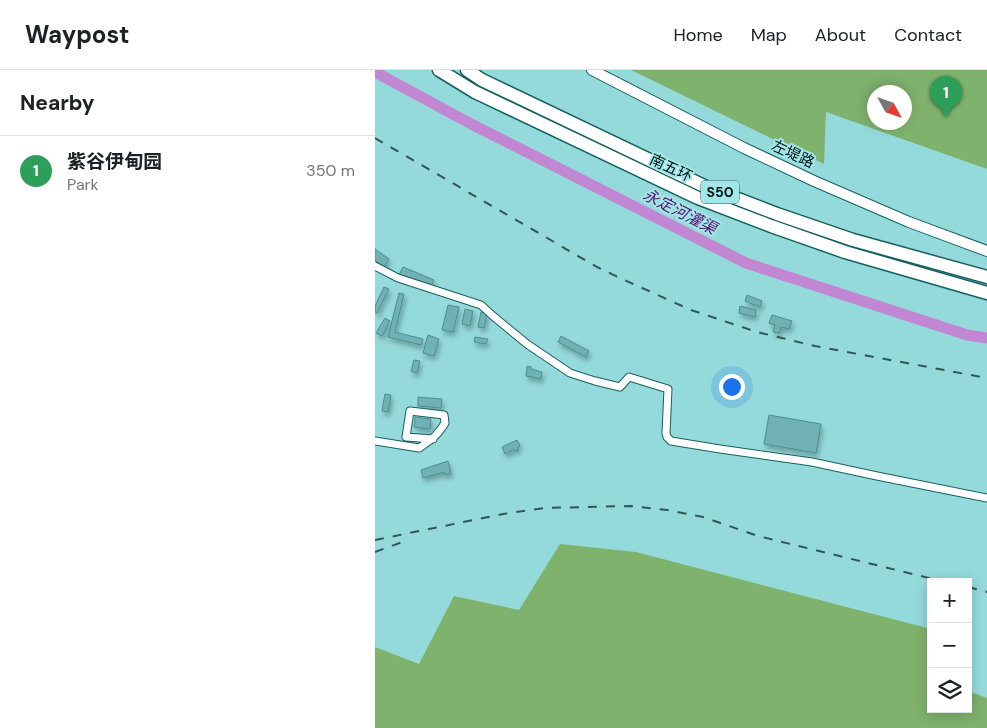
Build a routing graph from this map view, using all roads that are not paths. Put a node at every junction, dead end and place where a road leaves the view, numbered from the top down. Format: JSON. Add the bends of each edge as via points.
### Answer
{"nodes":[{"id":1,"x":439,"y":70,"type":"edge"},
{"id":2,"x":467,"y":70,"type":"edge"},
{"id":3,"x":593,"y":70,"type":"edge"},
{"id":4,"x":987,"y":251,"type":"edge"},
{"id":5,"x":375,"y":266,"type":"edge"},
{"id":6,"x":987,"y":277,"type":"edge"},
{"id":7,"x":987,"y":293,"type":"edge"},
{"id":8,"x":433,"y":439,"type":"junction"},
{"id":9,"x":375,"y":441,"type":"edge"},
{"id":10,"x":987,"y":498,"type":"edge"}],
"edges":[{"from":1,"to":7,"type":"highway","name":"南五环","number":"S50","via":[[475,92],[698,198],[845,252]]},
{"from":2,"to":6,"type":"highway","name":"南五环","number":"S50","via":[[704,186],[853,240]]},
{"from":3,"to":4,"type":"main road","name":"左堤路","via":[[805,177],[909,222]]},
{"from":5,"to":10,"type":"street","via":[[398,278],[481,305],[527,344],[570,372],[620,387],[629,377],[668,389],[666,433],[671,441],[812,462]]},
{"from":8,"to":8,"type":"street","via":[[445,423],[444,415],[410,411],[406,437]]},
{"from":8,"to":9,"type":"street","via":[[419,448]]}]}
